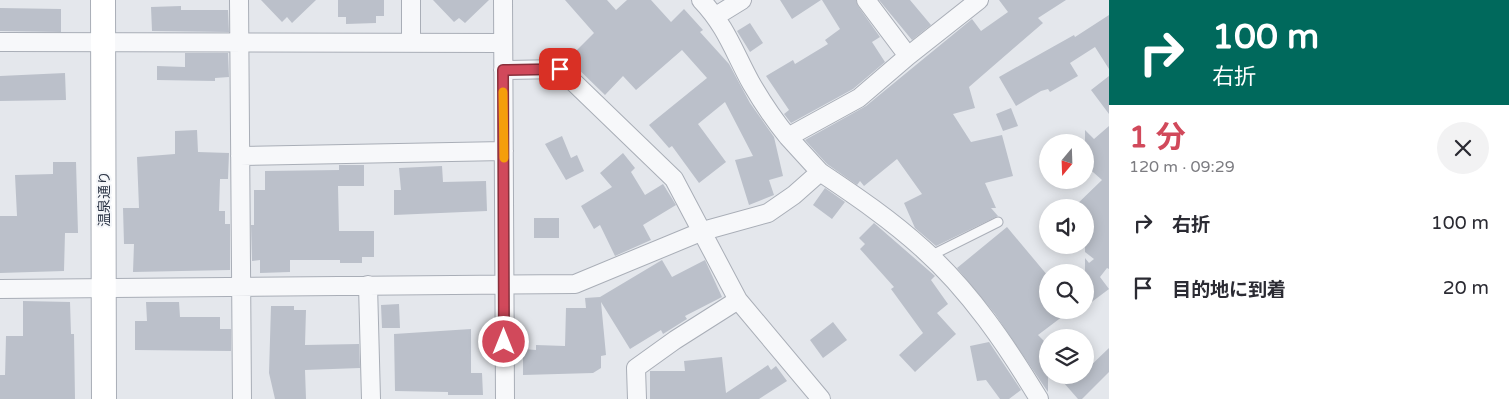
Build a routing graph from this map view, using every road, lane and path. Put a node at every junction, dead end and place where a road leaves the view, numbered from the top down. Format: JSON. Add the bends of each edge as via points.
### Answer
{"nodes":[{"id":1,"x":103,"y":0,"type":"edge"},
{"id":2,"x":239,"y":0,"type":"edge"},
{"id":3,"x":411,"y":0,"type":"edge"},
{"id":4,"x":503,"y":0,"type":"edge"},
{"id":5,"x":701,"y":0,"type":"edge"},
{"id":6,"x":742,"y":0,"type":"edge"},
{"id":7,"x":866,"y":0,"type":"edge"},
{"id":8,"x":979,"y":0,"type":"edge"},
{"id":9,"x":716,"y":16,"type":"junction"},
{"id":10,"x":0,"y":42,"type":"edge"},
{"id":11,"x":103,"y":42,"type":"junction"},
{"id":12,"x":411,"y":42,"type":"junction"},
{"id":13,"x":239,"y":43,"type":"junction"},
{"id":14,"x":503,"y":43,"type":"junction"},
{"id":15,"x":908,"y":56,"type":"junction"},
{"id":16,"x":503,"y":70,"type":"junction"},
{"id":17,"x":788,"y":138,"type":"junction"},
{"id":18,"x":504,"y":151,"type":"junction"},
{"id":19,"x":240,"y":156,"type":"junction"},
{"id":20,"x":820,"y":172,"type":"junction"},
{"id":21,"x":998,"y":222,"type":"dead end"},
{"id":22,"x":703,"y":231,"type":"junction"},
{"id":23,"x":930,"y":256,"type":"junction"},
{"id":24,"x":241,"y":285,"type":"junction"},
{"id":25,"x":368,"y":285,"type":"junction"},
{"id":26,"x":504,"y":285,"type":"junction"},
{"id":27,"x":104,"y":287,"type":"junction"},
{"id":28,"x":0,"y":289,"type":"edge"},
{"id":29,"x":738,"y":300,"type":"junction"},
{"id":30,"x":104,"y":399,"type":"edge"},
{"id":31,"x":242,"y":399,"type":"edge"},
{"id":32,"x":371,"y":399,"type":"edge"},
{"id":33,"x":505,"y":399,"type":"edge"},
{"id":34,"x":637,"y":399,"type":"edge"},
{"id":35,"x":821,"y":399,"type":"edge"},
{"id":36,"x":1039,"y":399,"type":"edge"}],
"edges":[{"from":1,"to":11,"type":"street","name":"温泉通り"},
{"from":2,"to":13,"type":"street"},
{"from":3,"to":12,"type":"street"},
{"from":4,"to":14,"type":"street"},
{"from":5,"to":9,"type":"street"},
{"from":6,"to":9,"type":"street"},
{"from":7,"to":15,"type":"street"},
{"from":8,"to":15,"type":"street"},
{"from":9,"to":17,"type":"street","via":[[752,83]]},
{"from":10,"to":11,"type":"street"},
{"from":11,"to":13,"type":"street"},
{"from":11,"to":27,"type":"street","name":"温泉通り"},
{"from":12,"to":13,"type":"street"},
{"from":12,"to":14,"type":"street"},
{"from":13,"to":19,"type":"street"},
{"from":14,"to":16,"type":"street"},
{"from":15,"to":17,"type":"street","via":[[859,98]]},
{"from":16,"to":18,"type":"street"},
{"from":16,"to":22,"type":"street","via":[[560,69],[674,178]]},
{"from":17,"to":20,"type":"street"},
{"from":18,"to":19,"type":"street"},
{"from":18,"to":26,"type":"street"},
{"from":19,"to":24,"type":"street"},
{"from":20,"to":22,"type":"street","via":[[768,213]]},
{"from":20,"to":23,"type":"street","via":[[878,211]]},
{"from":21,"to":23,"type":"lane"},
{"from":22,"to":26,"type":"street","via":[[575,284]]},
{"from":22,"to":29,"type":"street"},
{"from":23,"to":36,"type":"street","via":[[965,294],[1014,358]]},
{"from":24,"to":25,"type":"street"},
{"from":24,"to":27,"type":"street"},
{"from":24,"to":31,"type":"street"},
{"from":25,"to":26,"type":"street"},
{"from":25,"to":32,"type":"street"},
{"from":26,"to":33,"type":"street"},
{"from":27,"to":28,"type":"street"},
{"from":27,"to":30,"type":"street","name":"温泉通り"},
{"from":29,"to":34,"type":"street","via":[[636,368]]},
{"from":29,"to":35,"type":"street"}]}
